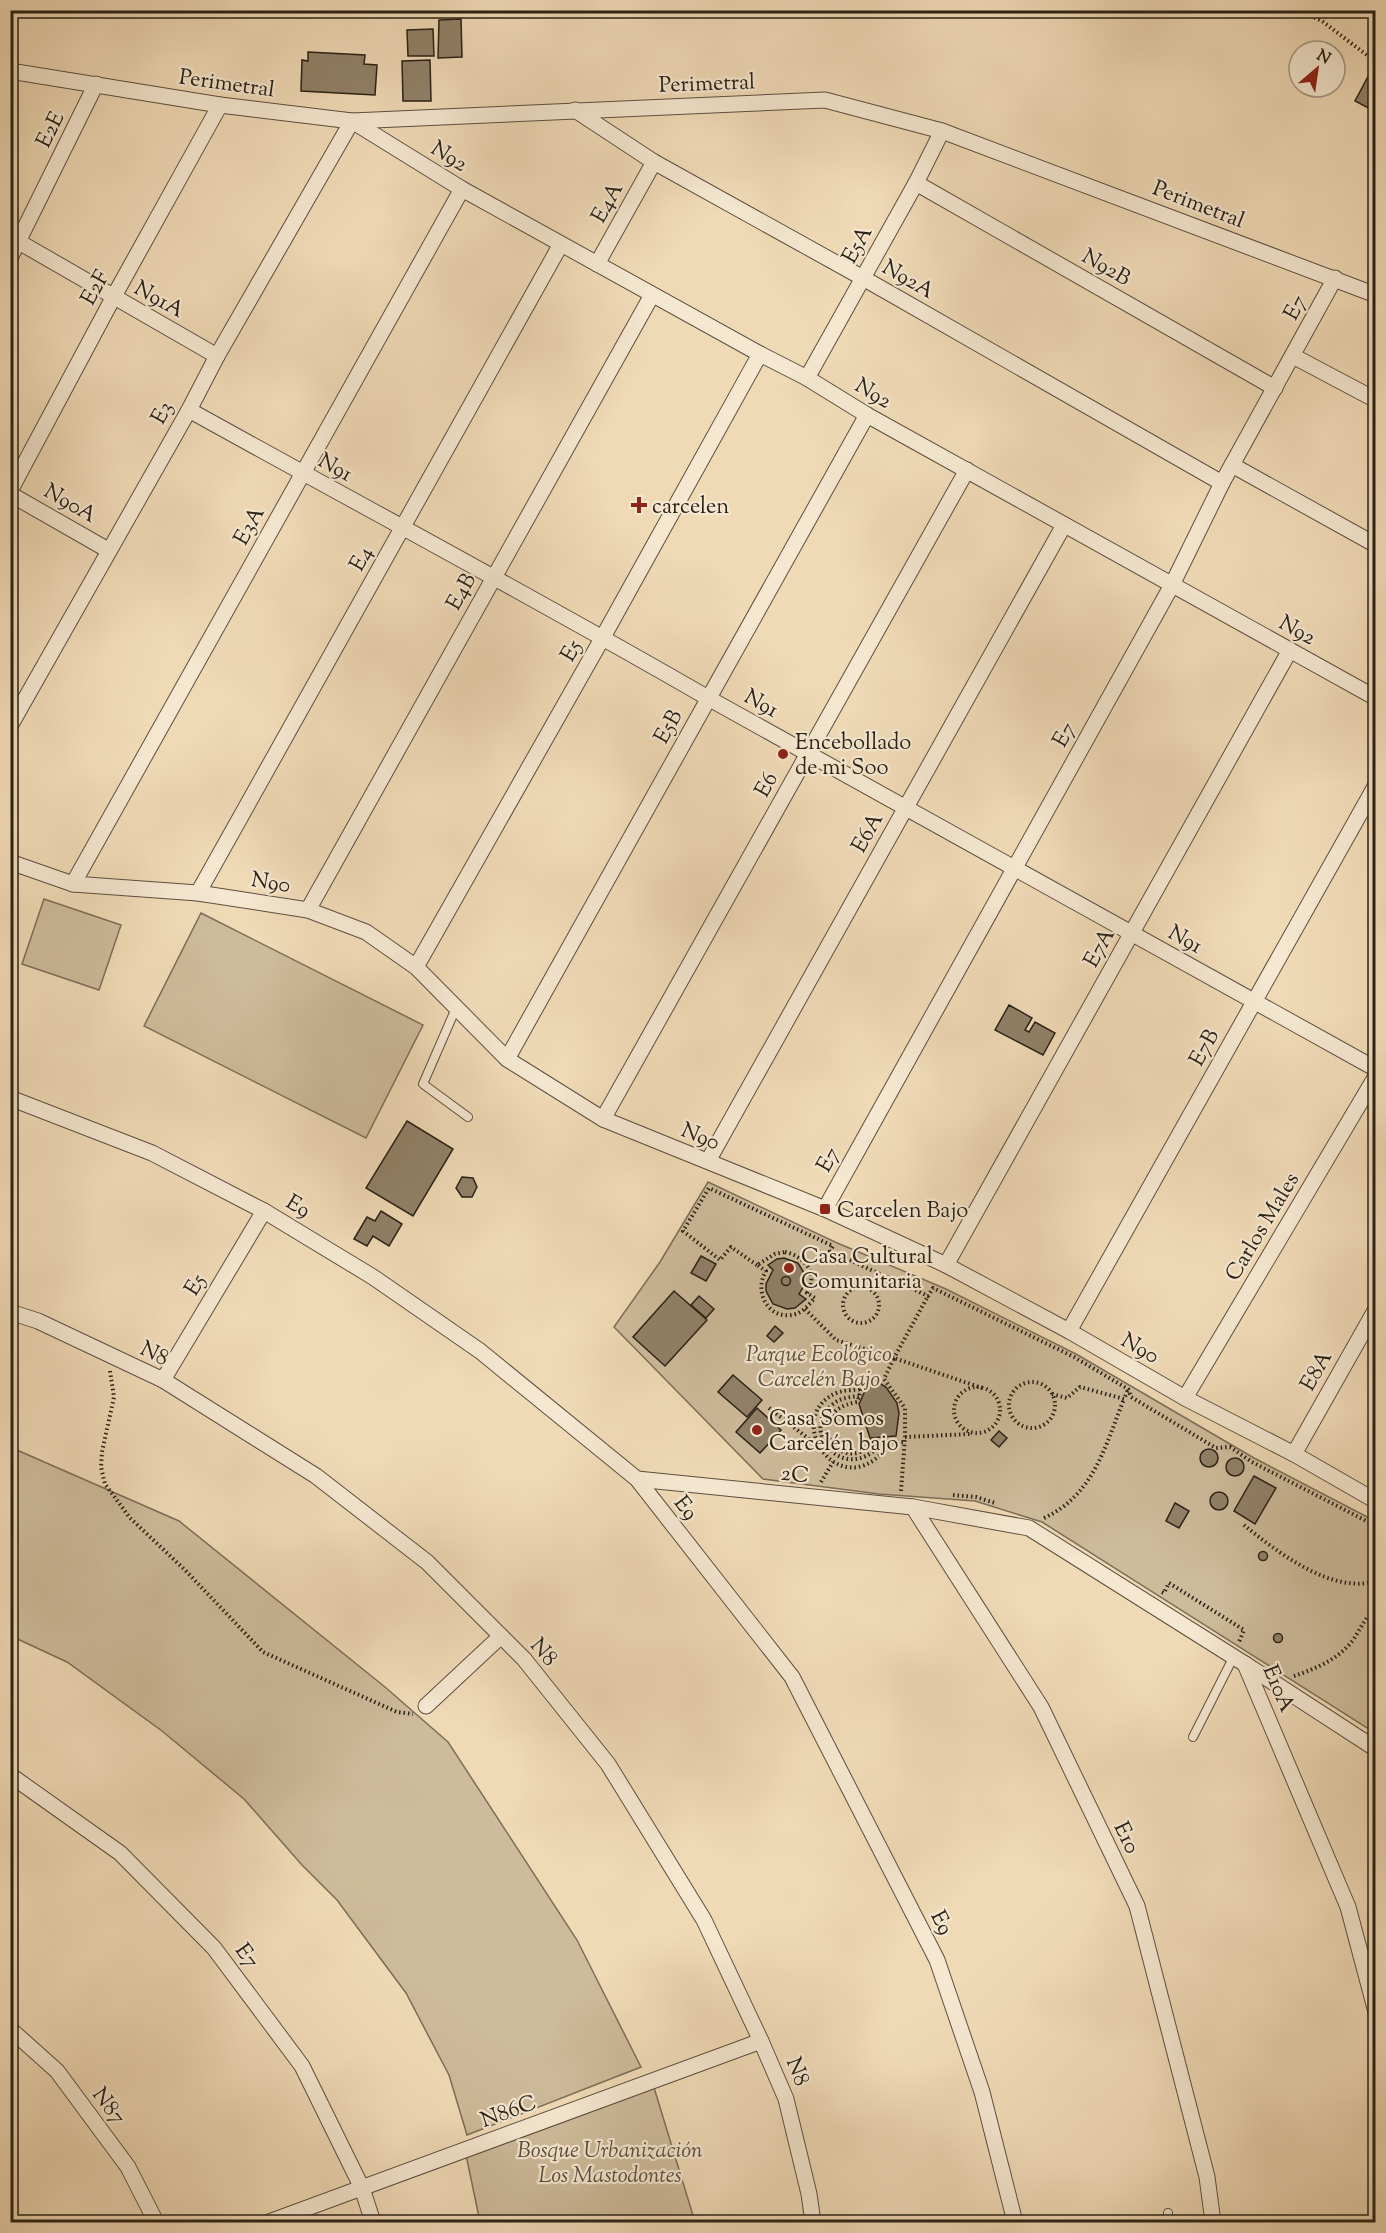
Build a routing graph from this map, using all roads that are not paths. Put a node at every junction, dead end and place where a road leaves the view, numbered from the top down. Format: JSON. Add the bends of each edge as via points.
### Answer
{"nodes":[{"id":1,"x":10,"y":71,"type":"edge"},
{"id":2,"x":96,"y":84,"type":"junction"},
{"id":3,"x":220,"y":105,"type":"junction"},
{"id":4,"x":575,"y":110,"type":"junction"},
{"id":5,"x":352,"y":120,"type":"junction"},
{"id":6,"x":942,"y":131,"type":"junction"},
{"id":7,"x":654,"y":162,"type":"junction"},
{"id":8,"x":916,"y":183,"type":"junction"},
{"id":9,"x":462,"y":189,"type":"junction"},
{"id":10,"x":19,"y":242,"type":"junction"},
{"id":11,"x":561,"y":244,"type":"junction"},
{"id":12,"x":10,"y":258,"type":"edge"},
{"id":13,"x":597,"y":264,"type":"junction"},
{"id":14,"x":863,"y":278,"type":"junction"},
{"id":15,"x":1335,"y":278,"type":"junction"},
{"id":16,"x":652,"y":295,"type":"junction"},
{"id":17,"x":1376,"y":295,"type":"edge"},
{"id":18,"x":113,"y":298,"type":"junction"},
{"id":19,"x":760,"y":354,"type":"junction"},
{"id":20,"x":217,"y":356,"type":"junction"},
{"id":21,"x":1293,"y":356,"type":"junction"},
{"id":22,"x":807,"y":378,"type":"junction"},
{"id":23,"x":1275,"y":388,"type":"junction"},
{"id":24,"x":1376,"y":400,"type":"edge"},
{"id":25,"x":189,"y":410,"type":"junction"},
{"id":26,"x":867,"y":415,"type":"junction"},
{"id":27,"x":1232,"y":465,"type":"junction"},
{"id":28,"x":967,"y":470,"type":"junction"},
{"id":29,"x":302,"y":473,"type":"junction"},
{"id":30,"x":1222,"y":483,"type":"junction"},
{"id":31,"x":10,"y":493,"type":"edge"},
{"id":32,"x":1064,"y":525,"type":"junction"},
{"id":33,"x":402,"y":529,"type":"junction"},
{"id":34,"x":1376,"y":545,"type":"edge"},
{"id":35,"x":108,"y":550,"type":"junction"},
{"id":36,"x":493,"y":579,"type":"junction"},
{"id":37,"x":1172,"y":585,"type":"junction"},
{"id":38,"x":603,"y":637,"type":"junction"},
{"id":39,"x":1290,"y":651,"type":"junction"},
{"id":40,"x":708,"y":698,"type":"junction"},
{"id":41,"x":1376,"y":698,"type":"edge"},
{"id":42,"x":10,"y":726,"type":"edge"},
{"id":43,"x":808,"y":754,"type":"junction"},
{"id":44,"x":1376,"y":785,"type":"edge"},
{"id":45,"x":906,"y":808,"type":"junction"},
{"id":46,"x":10,"y":861,"type":"edge"},
{"id":47,"x":1014,"y":868,"type":"junction"},
{"id":48,"x":73,"y":884,"type":"junction"},
{"id":49,"x":198,"y":893,"type":"junction"},
{"id":50,"x":308,"y":910,"type":"junction"},
{"id":51,"x":1132,"y":933,"type":"junction"},
{"id":52,"x":416,"y":967,"type":"junction"},
{"id":53,"x":1254,"y":1002,"type":"junction"},
{"id":54,"x":456,"y":1008,"type":"junction"},
{"id":55,"x":507,"y":1059,"type":"junction"},
{"id":56,"x":1376,"y":1069,"type":"edge"},
{"id":57,"x":1376,"y":1076,"type":"edge"},
{"id":58,"x":10,"y":1098,"type":"edge"},
{"id":59,"x":468,"y":1117,"type":"dead end"},
{"id":60,"x":603,"y":1119,"type":"junction"},
{"id":61,"x":708,"y":1161,"type":"junction"},
{"id":62,"x":825,"y":1209,"type":"junction"},
{"id":63,"x":264,"y":1211,"type":"junction"},
{"id":64,"x":946,"y":1265,"type":"junction"},
{"id":65,"x":1376,"y":1309,"type":"edge"},
{"id":66,"x":10,"y":1312,"type":"edge"},
{"id":67,"x":1069,"y":1331,"type":"junction"},
{"id":68,"x":163,"y":1380,"type":"junction"},
{"id":69,"x":1185,"y":1398,"type":"junction"},
{"id":70,"x":1294,"y":1454,"type":"junction"},
{"id":71,"x":637,"y":1479,"type":"junction"},
{"id":72,"x":1376,"y":1501,"type":"edge"},
{"id":73,"x":913,"y":1507,"type":"junction"},
{"id":74,"x":501,"y":1636,"type":"junction"},
{"id":75,"x":1239,"y":1660,"type":"junction"},
{"id":76,"x":426,"y":1706,"type":"road end"},
{"id":77,"x":1193,"y":1737,"type":"dead end"},
{"id":78,"x":1376,"y":1749,"type":"edge"},
{"id":79,"x":10,"y":1775,"type":"edge"},
{"id":80,"x":1376,"y":2012,"type":"edge"},
{"id":81,"x":10,"y":2028,"type":"edge"},
{"id":82,"x":762,"y":2041,"type":"junction"},
{"id":83,"x":362,"y":2188,"type":"junction"},
{"id":84,"x":1168,"y":2213,"type":"dead end"},
{"id":85,"x":156,"y":2223,"type":"edge"},
{"id":86,"x":269,"y":2223,"type":"edge"},
{"id":87,"x":373,"y":2223,"type":"edge"},
{"id":88,"x":813,"y":2223,"type":"edge"},
{"id":89,"x":1015,"y":2223,"type":"edge"},
{"id":90,"x":1168,"y":2223,"type":"edge"},
{"id":91,"x":1213,"y":2223,"type":"edge"}],
"edges":[{"from":1,"to":2,"type":"street","name":"Perimetral"},
{"from":2,"to":3,"type":"street","name":"Perimetral"},
{"from":2,"to":10,"type":"street","name":"E2E"},
{"from":3,"to":5,"type":"street","name":"Perimetral"},
{"from":3,"to":18,"type":"street","name":"E2F"},
{"from":4,"to":5,"type":"street","name":"Perimetral"},
{"from":4,"to":6,"type":"street","name":"Perimetral","via":[[825,100]]},
{"from":4,"to":7,"type":"street","name":"N92A"},
{"from":5,"to":9,"type":"street","name":"N92"},
{"from":5,"to":20,"type":"street","name":"E3"},
{"from":6,"to":8,"type":"street","name":"E5A"},
{"from":6,"to":15,"type":"street","name":"Perimetral"},
{"from":7,"to":13,"type":"street","name":"E4A"},
{"from":7,"to":14,"type":"street","name":"N92A"},
{"from":8,"to":14,"type":"street","name":"E5A"},
{"from":8,"to":23,"type":"street","name":"N92B"},
{"from":9,"to":11,"type":"street","name":"N92"},
{"from":9,"to":29,"type":"street","name":"E3A"},
{"from":10,"to":12,"type":"street","name":"E2E"},
{"from":10,"to":18,"type":"street","name":"N91A"},
{"from":11,"to":13,"type":"street","name":"N92"},
{"from":11,"to":33,"type":"street","name":"E4"},
{"from":13,"to":16,"type":"street","name":"N92"},
{"from":14,"to":22,"type":"street","name":"E5A"},
{"from":14,"to":30,"type":"street","name":"N92A"},
{"from":15,"to":17,"type":"street","name":"Perimetral"},
{"from":15,"to":21,"type":"street","name":"E7"},
{"from":16,"to":19,"type":"street","name":"N92"},
{"from":16,"to":36,"type":"street","name":"E4B"},
{"from":18,"to":20,"type":"street","name":"N91A"},
{"from":18,"to":31,"type":"street","name":"E2F"},
{"from":19,"to":22,"type":"street","name":"N92"},
{"from":19,"to":38,"type":"street","name":"E5"},
{"from":20,"to":25,"type":"street","name":"E3"},
{"from":21,"to":23,"type":"street","name":"E7"},
{"from":21,"to":24,"type":"street"},
{"from":22,"to":26,"type":"street","name":"N92"},
{"from":23,"to":27,"type":"street","name":"E7"},
{"from":25,"to":29,"type":"street","name":"N91"},
{"from":25,"to":35,"type":"street","name":"E3"},
{"from":26,"to":28,"type":"street","name":"N92"},
{"from":26,"to":40,"type":"street","name":"E5B"},
{"from":27,"to":30,"type":"street","name":"E7"},
{"from":27,"to":34,"type":"street"},
{"from":28,"to":32,"type":"street","name":"N92"},
{"from":28,"to":43,"type":"street","name":"E6"},
{"from":29,"to":33,"type":"street","name":"N91"},
{"from":29,"to":48,"type":"street","name":"E3A"},
{"from":30,"to":37,"type":"street","name":"E7"},
{"from":31,"to":35,"type":"street","name":"N90A"},
{"from":32,"to":37,"type":"street","name":"N92"},
{"from":32,"to":45,"type":"street","name":"E6A"},
{"from":33,"to":36,"type":"street","name":"N91"},
{"from":33,"to":49,"type":"street","name":"E4"},
{"from":35,"to":42,"type":"street","name":"E3"},
{"from":36,"to":38,"type":"street","name":"N91"},
{"from":36,"to":50,"type":"street","name":"E4B"},
{"from":37,"to":39,"type":"street","name":"N92"},
{"from":37,"to":47,"type":"street","name":"E7"},
{"from":38,"to":40,"type":"street","name":"N91"},
{"from":38,"to":52,"type":"street","name":"E5"},
{"from":39,"to":41,"type":"street","name":"N92"},
{"from":39,"to":51,"type":"street","name":"E7A"},
{"from":40,"to":43,"type":"street","name":"N91"},
{"from":40,"to":55,"type":"street","name":"E5B"},
{"from":43,"to":45,"type":"street","name":"N91"},
{"from":43,"to":60,"type":"street","name":"E6"},
{"from":44,"to":53,"type":"street","name":"E7B"},
{"from":45,"to":47,"type":"street","name":"N91"},
{"from":45,"to":61,"type":"street","name":"E6A"},
{"from":46,"to":48,"type":"street","name":"N90"},
{"from":47,"to":51,"type":"street","name":"N91"},
{"from":47,"to":62,"type":"street","name":"E7"},
{"from":48,"to":49,"type":"street","name":"N90"},
{"from":49,"to":50,"type":"street","name":"N90"},
{"from":50,"to":52,"type":"street","name":"N90","via":[[366,932]]},
{"from":51,"to":53,"type":"street","name":"N91"},
{"from":51,"to":64,"type":"street","name":"E7A"},
{"from":52,"to":54,"type":"street","name":"N90"},
{"from":53,"to":56,"type":"street","name":"N91"},
{"from":53,"to":67,"type":"street","name":"E7B"},
{"from":54,"to":55,"type":"street","name":"N90"},
{"from":54,"to":59,"type":"lane","via":[[423,1084]]},
{"from":55,"to":60,"type":"street","name":"N90"},
{"from":57,"to":69,"type":"street","name":"Carlos Males"},
{"from":58,"to":63,"type":"street","name":"E9","via":[[152,1153]]},
{"from":60,"to":61,"type":"street","name":"N90"},
{"from":61,"to":62,"type":"street","name":"N90"},
{"from":62,"to":64,"type":"street","name":"N90"},
{"from":63,"to":68,"type":"street","name":"E5"},
{"from":63,"to":71,"type":"street","name":"E9","via":[[373,1277],[480,1351]]},
{"from":64,"to":67,"type":"street","name":"N90"},
{"from":65,"to":70,"type":"street","name":"E8A"},
{"from":66,"to":68,"type":"street","name":"N8","via":[[38,1321]]},
{"from":67,"to":69,"type":"street","name":"N90"},
{"from":68,"to":74,"type":"street","name":"N8","via":[[316,1476],[427,1562]]},
{"from":69,"to":70,"type":"street","name":"N90"},
{"from":70,"to":72,"type":"street","name":"N90"},
{"from":71,"to":73,"type":"street","name":"2C"},
{"from":71,"to":89,"type":"street","name":"E9","via":[[792,1677],[937,1960],[982,2092]]},
{"from":73,"to":75,"type":"street","name":"E10A","via":[[1029,1528]]},
{"from":73,"to":91,"type":"street","name":"E10","via":[[1041,1707],[1137,1906],[1207,2177]]},
{"from":74,"to":76,"type":"street"},
{"from":74,"to":82,"type":"street","name":"N8","via":[[608,1764],[704,1920]]},
{"from":75,"to":77,"type":"lane"},
{"from":75,"to":78,"type":"street"},
{"from":75,"to":80,"type":"street","name":"E10A","via":[[1348,1907]]},
{"from":79,"to":83,"type":"street","name":"E7","via":[[120,1853],[214,1948],[302,2066]]},
{"from":81,"to":85,"type":"street","name":"N87","via":[[57,2071],[128,2167]]},
{"from":82,"to":83,"type":"street","name":"N86C"},
{"from":82,"to":88,"type":"street","name":"N8","via":[[786,2099]]},
{"from":83,"to":86,"type":"street","name":"N86C"},
{"from":83,"to":87,"type":"street","name":"E7"},
{"from":84,"to":90,"type":"lane"}]}
